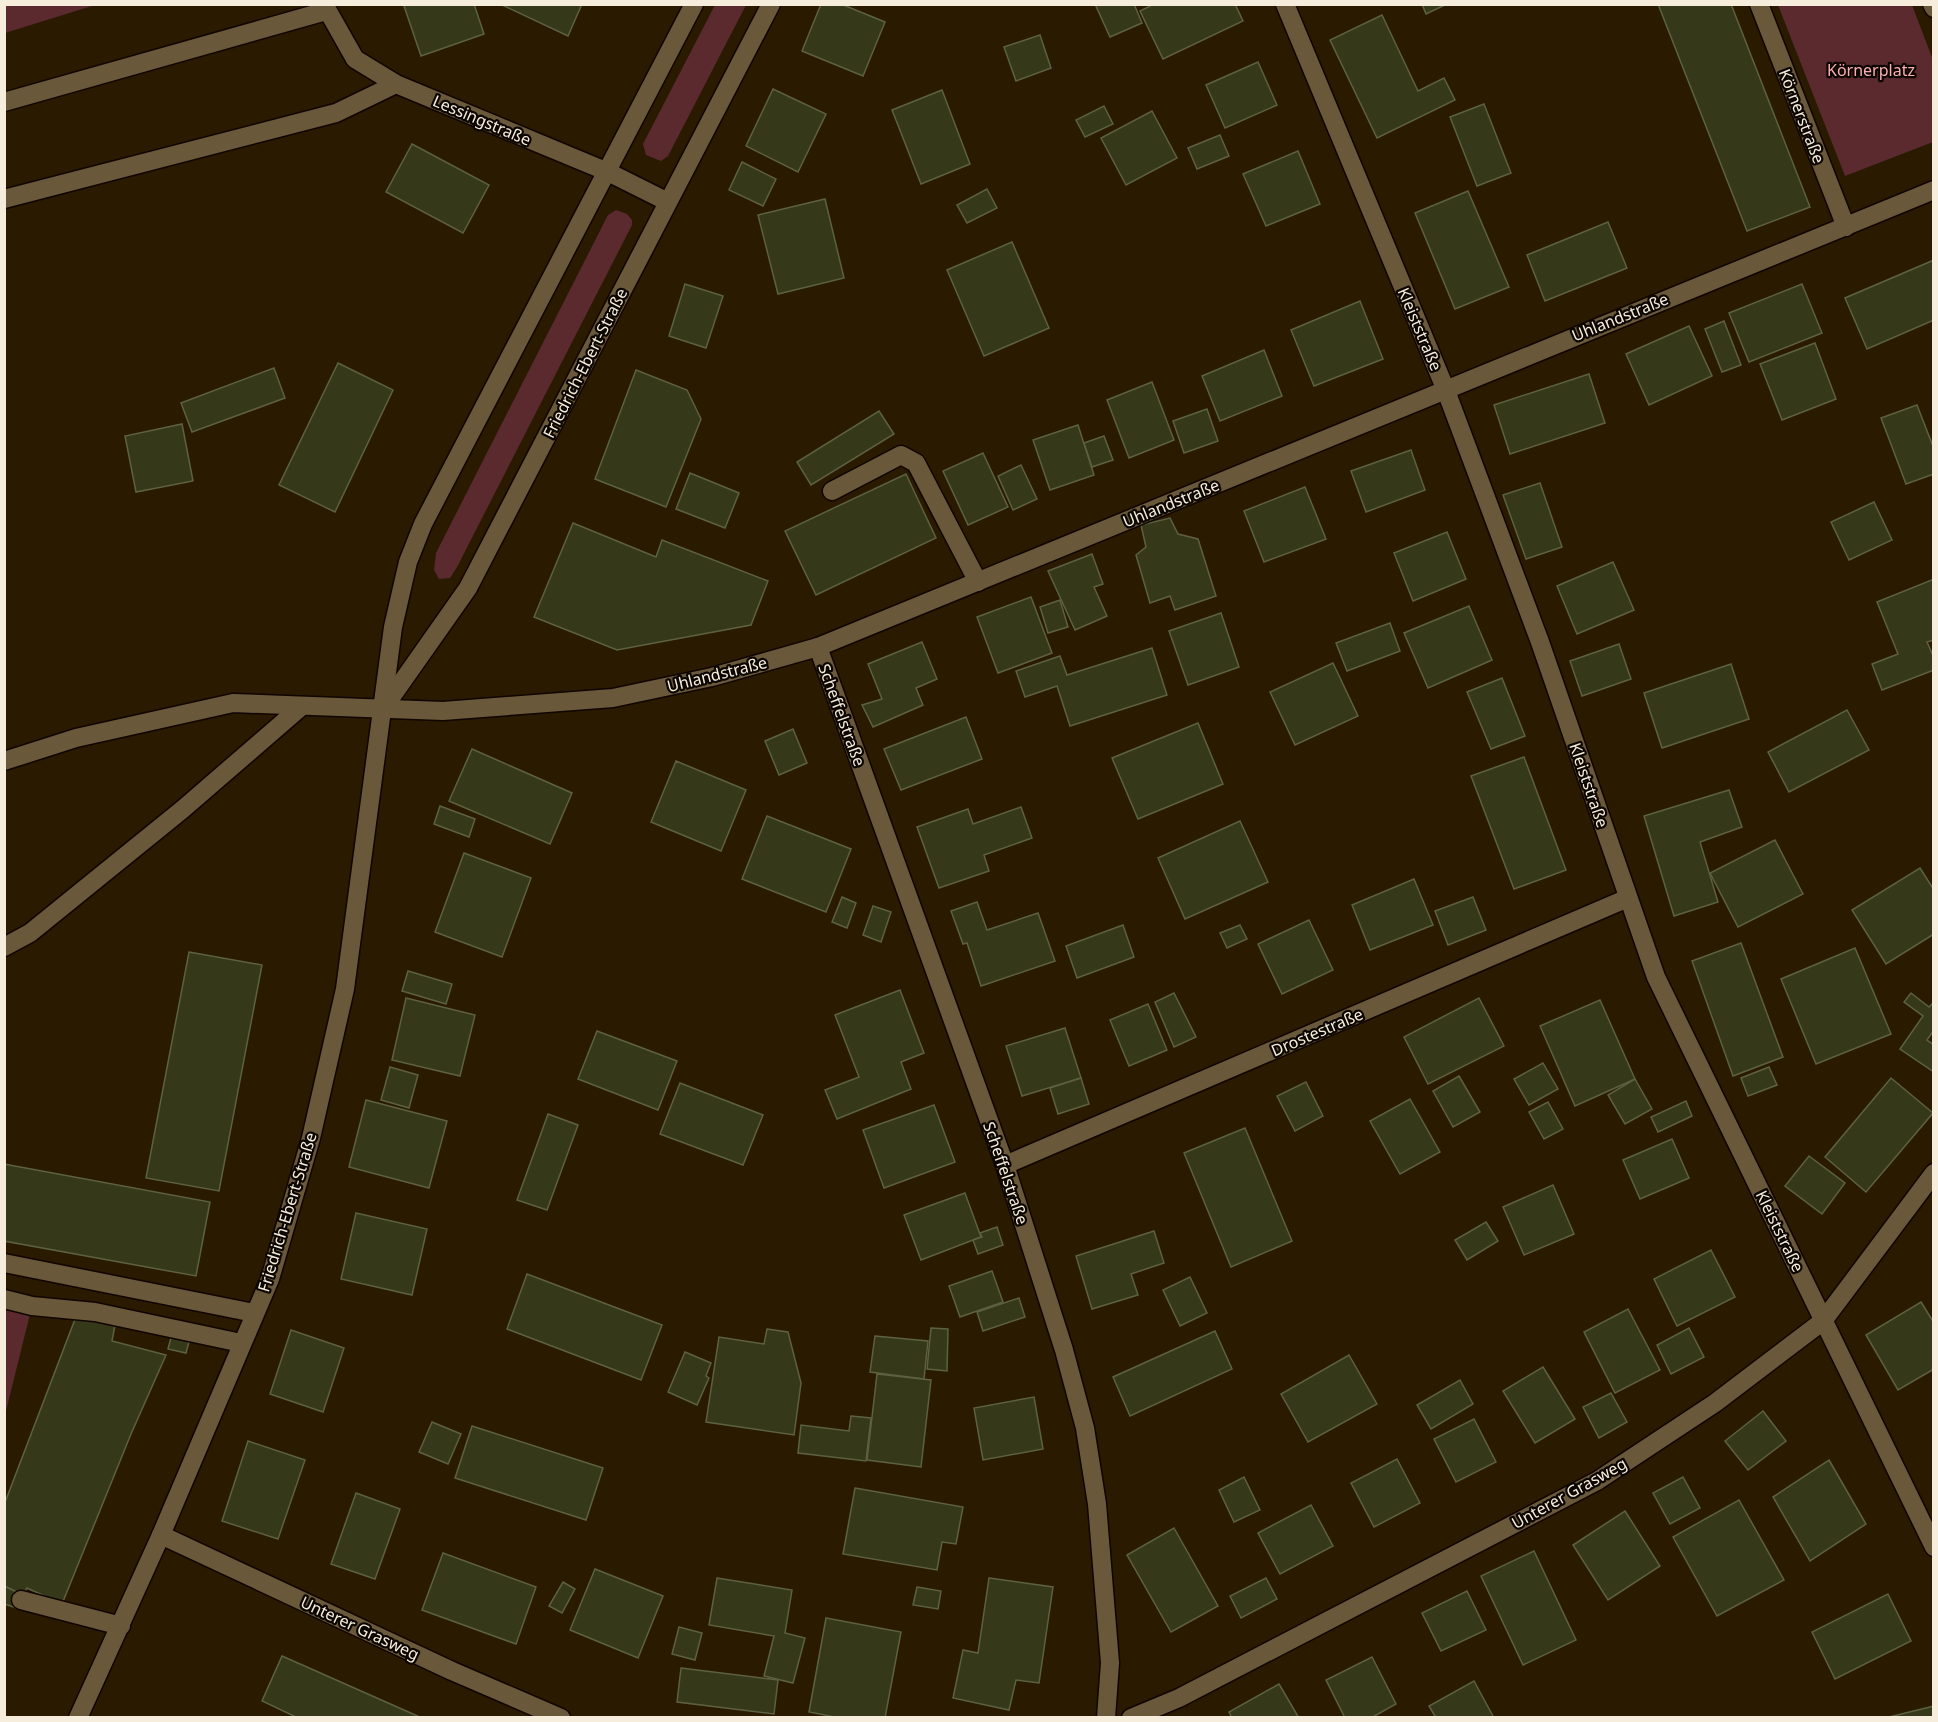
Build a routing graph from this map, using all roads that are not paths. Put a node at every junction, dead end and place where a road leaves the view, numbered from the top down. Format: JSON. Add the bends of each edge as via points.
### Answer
{"nodes":[{"id":1,"x":694,"y":4,"type":"edge"},
{"id":2,"x":771,"y":4,"type":"edge"},
{"id":3,"x":1285,"y":4,"type":"edge"},
{"id":4,"x":1759,"y":4,"type":"edge"},
{"id":5,"x":325,"y":8,"type":"edge"},
{"id":6,"x":396,"y":84,"type":"junction"},
{"id":7,"x":4,"y":102,"type":"edge"},
{"id":8,"x":608,"y":172,"type":"junction"},
{"id":9,"x":1934,"y":190,"type":"edge"},
{"id":10,"x":4,"y":198,"type":"edge"},
{"id":11,"x":668,"y":202,"type":"junction"},
{"id":12,"x":1846,"y":227,"type":"junction"},
{"id":13,"x":1445,"y":388,"type":"junction"},
{"id":14,"x":832,"y":491,"type":"dead end"},
{"id":15,"x":978,"y":582,"type":"junction"},
{"id":16,"x":818,"y":647,"type":"junction"},
{"id":17,"x":302,"y":706,"type":"junction"},
{"id":18,"x":382,"y":710,"type":"junction"},
{"id":19,"x":4,"y":761,"type":"edge"},
{"id":20,"x":1628,"y":898,"type":"junction"},
{"id":21,"x":4,"y":947,"type":"edge"},
{"id":22,"x":1005,"y":1165,"type":"junction"},
{"id":23,"x":1934,"y":1173,"type":"edge"},
{"id":24,"x":4,"y":1263,"type":"edge"},
{"id":25,"x":4,"y":1299,"type":"edge"},
{"id":26,"x":254,"y":1313,"type":"junction"},
{"id":27,"x":1823,"y":1321,"type":"junction"},
{"id":28,"x":241,"y":1343,"type":"junction"},
{"id":29,"x":161,"y":1535,"type":"junction"},
{"id":30,"x":1934,"y":1547,"type":"edge"},
{"id":31,"x":21,"y":1600,"type":"dead end"},
{"id":32,"x":120,"y":1626,"type":"junction"},
{"id":33,"x":78,"y":1718,"type":"edge"},
{"id":34,"x":561,"y":1718,"type":"edge"},
{"id":35,"x":1106,"y":1718,"type":"edge"},
{"id":36,"x":1131,"y":1718,"type":"edge"}],
"edges":[{"from":1,"to":8,"type":"street","name":"Friedrich-Ebert-Straße"},
{"from":2,"to":11,"type":"street","name":"Friedrich-Ebert-Straße"},
{"from":3,"to":13,"type":"street","name":"Kleiststraße"},
{"from":4,"to":12,"type":"street","name":"Körnerstraße"},
{"from":5,"to":6,"type":"street","name":"Lessingstraße","via":[[355,59]]},
{"from":5,"to":7,"type":"street"},
{"from":6,"to":8,"type":"street","name":"Lessingstraße"},
{"from":6,"to":10,"type":"street","via":[[336,113]]},
{"from":8,"to":11,"type":"street","name":"Lessingstraße"},
{"from":8,"to":18,"type":"street","name":"Friedrich-Ebert-Straße","via":[[423,524],[408,562],[393,627]]},
{"from":9,"to":12,"type":"street","name":"Uhlandstraße"},
{"from":11,"to":18,"type":"street","name":"Friedrich-Ebert-Straße","via":[[468,588]]},
{"from":12,"to":13,"type":"street","name":"Uhlandstraße"},
{"from":13,"to":15,"type":"street","name":"Uhlandstraße"},
{"from":13,"to":20,"type":"street","name":"Kleiststraße","via":[[1540,642]]},
{"from":14,"to":15,"type":"street","via":[[901,455],[916,463]]},
{"from":15,"to":16,"type":"street","name":"Uhlandstraße"},
{"from":16,"to":18,"type":"street","name":"Uhlandstraße","via":[[712,677],[613,698],[443,711]]},
{"from":16,"to":22,"type":"street","name":"Scheffelstraße"},
{"from":17,"to":18,"type":"street"},
{"from":17,"to":19,"type":"street","via":[[233,703],[76,738]]},
{"from":17,"to":21,"type":"street","via":[[30,933]]},
{"from":18,"to":26,"type":"street","name":"Friedrich-Ebert-Straße","via":[[345,989],[311,1138],[270,1279]]},
{"from":20,"to":22,"type":"street","name":"Drostestraße"},
{"from":20,"to":27,"type":"street","name":"Kleiststraße","via":[[1656,977]]},
{"from":22,"to":35,"type":"street","name":"Scheffelstraße","via":[[1085,1428],[1097,1504],[1110,1664]]},
{"from":23,"to":27,"type":"street","name":"Unterer Grasweg"},
{"from":24,"to":26,"type":"street"},
{"from":25,"to":28,"type":"street","via":[[95,1312]]},
{"from":26,"to":28,"type":"street","name":"Friedrich-Ebert-Straße"},
{"from":27,"to":30,"type":"street","name":"Kleiststraße"},
{"from":27,"to":36,"type":"street","name":"Unterer Grasweg","via":[[1715,1403],[1597,1481],[1179,1698]]},
{"from":28,"to":29,"type":"street","name":"Friedrich-Ebert-Straße"},
{"from":29,"to":32,"type":"street","name":"Friedrich-Ebert-Straße"},
{"from":29,"to":34,"type":"street","name":"Unterer Grasweg"},
{"from":31,"to":32,"type":"street"},
{"from":32,"to":33,"type":"street","name":"Friedrich-Ebert-Straße"}]}
